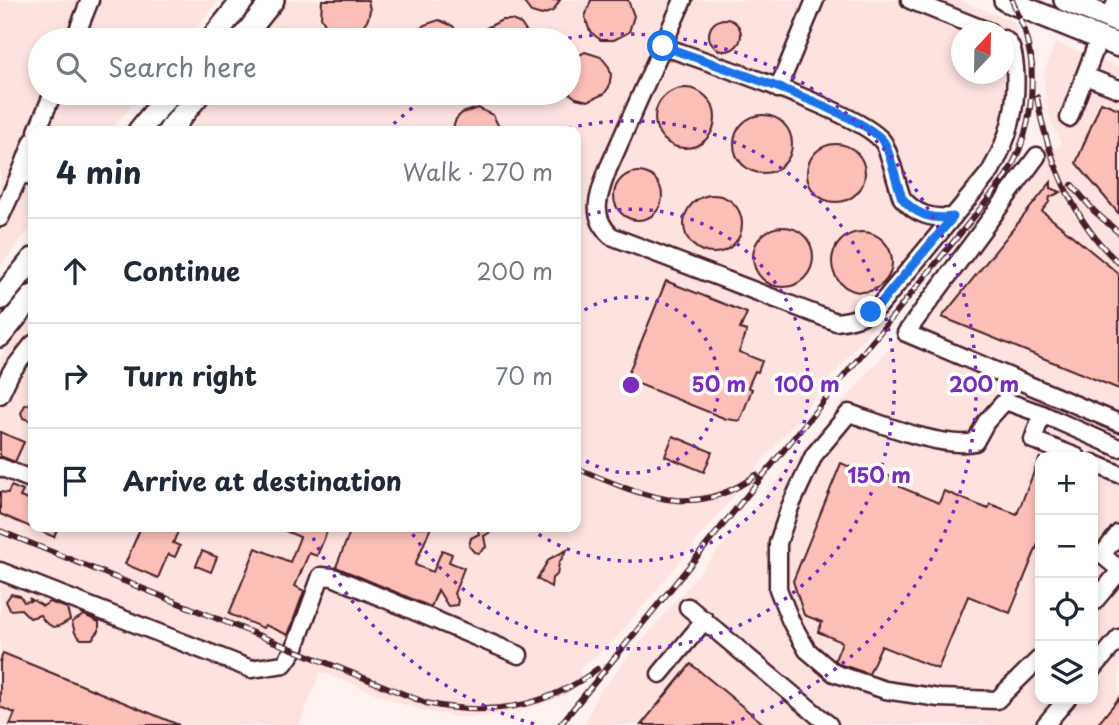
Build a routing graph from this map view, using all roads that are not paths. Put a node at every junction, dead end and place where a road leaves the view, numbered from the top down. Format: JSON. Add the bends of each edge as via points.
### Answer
{"nodes":[{"id":1,"x":90,"y":0,"type":"edge"},
{"id":2,"x":243,"y":0,"type":"edge"},
{"id":3,"x":273,"y":0,"type":"edge"},
{"id":4,"x":683,"y":0,"type":"edge"},
{"id":5,"x":815,"y":0,"type":"edge"},
{"id":6,"x":910,"y":0,"type":"edge"},
{"id":7,"x":1005,"y":0,"type":"edge"},
{"id":8,"x":1070,"y":1,"type":"edge"},
{"id":9,"x":1115,"y":14,"type":"edge"},
{"id":10,"x":962,"y":21,"type":"edge"},
{"id":11,"x":79,"y":28,"type":"edge"},
{"id":12,"x":221,"y":28,"type":"edge"},
{"id":13,"x":251,"y":28,"type":"edge"},
{"id":14,"x":1109,"y":42,"type":"edge"},
{"id":15,"x":663,"y":46,"type":"junction"},
{"id":16,"x":1014,"y":54,"type":"edge"},
{"id":17,"x":1085,"y":76,"type":"junction"},
{"id":18,"x":778,"y":89,"type":"junction"},
{"id":19,"x":1119,"y":89,"type":"edge"},
{"id":20,"x":48,"y":105,"type":"edge"},
{"id":21,"x":160,"y":105,"type":"edge"},
{"id":22,"x":190,"y":105,"type":"edge"},
{"id":23,"x":1069,"y":118,"type":"dead end"},
{"id":24,"x":39,"y":126,"type":"edge"},
{"id":25,"x":143,"y":126,"type":"edge"},
{"id":26,"x":173,"y":126,"type":"edge"},
{"id":27,"x":1037,"y":156,"type":"dead end"},
{"id":28,"x":27,"y":175,"type":"edge"},
{"id":29,"x":4,"y":201,"type":"edge"},
{"id":30,"x":953,"y":217,"type":"junction"},
{"id":31,"x":0,"y":218,"type":"edge"},
{"id":32,"x":28,"y":265,"type":"edge"},
{"id":33,"x":0,"y":299,"type":"edge"},
{"id":34,"x":28,"y":302,"type":"edge"},
{"id":35,"x":0,"y":336,"type":"edge"},
{"id":36,"x":28,"y":350,"type":"edge"},
{"id":37,"x":0,"y":395,"type":"edge"},
{"id":38,"x":1042,"y":414,"type":"junction"},
{"id":39,"x":1119,"y":423,"type":"edge"},
{"id":40,"x":1119,"y":448,"type":"edge"},
{"id":41,"x":1064,"y":452,"type":"edge"},
{"id":42,"x":1098,"y":465,"type":"edge"},
{"id":43,"x":0,"y":467,"type":"edge"},
{"id":44,"x":1119,"y":474,"type":"edge"},
{"id":45,"x":28,"y":478,"type":"edge"},
{"id":46,"x":1119,"y":533,"type":"edge"},
{"id":47,"x":1119,"y":570,"type":"edge"},
{"id":48,"x":0,"y":571,"type":"edge"},
{"id":49,"x":1098,"y":597,"type":"edge"},
{"id":50,"x":688,"y":607,"type":"dead end"},
{"id":51,"x":705,"y":620,"type":"junction"},
{"id":52,"x":1119,"y":638,"type":"edge"},
{"id":53,"x":519,"y":655,"type":"dead end"},
{"id":54,"x":1035,"y":663,"type":"edge"},
{"id":55,"x":1098,"y":663,"type":"edge"},
{"id":56,"x":660,"y":674,"type":"dead end"},
{"id":57,"x":1064,"y":704,"type":"edge"},
{"id":58,"x":829,"y":725,"type":"edge"},
{"id":59,"x":1045,"y":725,"type":"edge"}],
"edges":[{"from":1,"to":11,"type":"street"},
{"from":2,"to":12,"type":"main road"},
{"from":3,"to":13,"type":"main road"},
{"from":4,"to":15,"type":"street"},
{"from":5,"to":18,"type":"street"},
{"from":6,"to":10,"type":"street"},
{"from":7,"to":14,"type":"main road"},
{"from":8,"to":9,"type":"main road"},
{"from":14,"to":17,"type":"street"},
{"from":15,"to":18,"type":"street"},
{"from":15,"to":30,"type":"street","via":[[600,190],[598,218],[611,236],[836,322],[855,320],[880,304]]},
{"from":16,"to":30,"type":"street","via":[[1017,90],[1003,150]]},
{"from":17,"to":19,"type":"street"},
{"from":17,"to":23,"type":"street"},
{"from":18,"to":30,"type":"street","via":[[864,127],[884,142],[908,206],[929,218]]},
{"from":20,"to":24,"type":"street"},
{"from":21,"to":25,"type":"main road"},
{"from":22,"to":26,"type":"main road"},
{"from":27,"to":39,"type":"street","via":[[906,333]]},
{"from":28,"to":29,"type":"street"},
{"from":29,"to":31,"type":"street"},
{"from":32,"to":33,"type":"main road"},
{"from":34,"to":35,"type":"main road"},
{"from":36,"to":37,"type":"street"},
{"from":38,"to":40,"type":"street"},
{"from":38,"to":41,"type":"street","via":[[1032,440]]},
{"from":38,"to":54,"type":"street","via":[[1005,401],[975,442],[963,445],[849,413],[814,455],[778,543],[778,589],[791,622],[807,650],[834,673],[884,690],[997,700]]},
{"from":42,"to":44,"type":"street"},
{"from":43,"to":45,"type":"street"},
{"from":46,"to":47,"type":"street","via":[[1101,555]]},
{"from":47,"to":49,"type":"street"},
{"from":48,"to":53,"type":"street","via":[[251,669],[284,664],[321,576],[333,577]]},
{"from":50,"to":51,"type":"street"},
{"from":51,"to":56,"type":"street"},
{"from":51,"to":58,"type":"street"},
{"from":52,"to":55,"type":"street"},
{"from":57,"to":59,"type":"street"}]}
